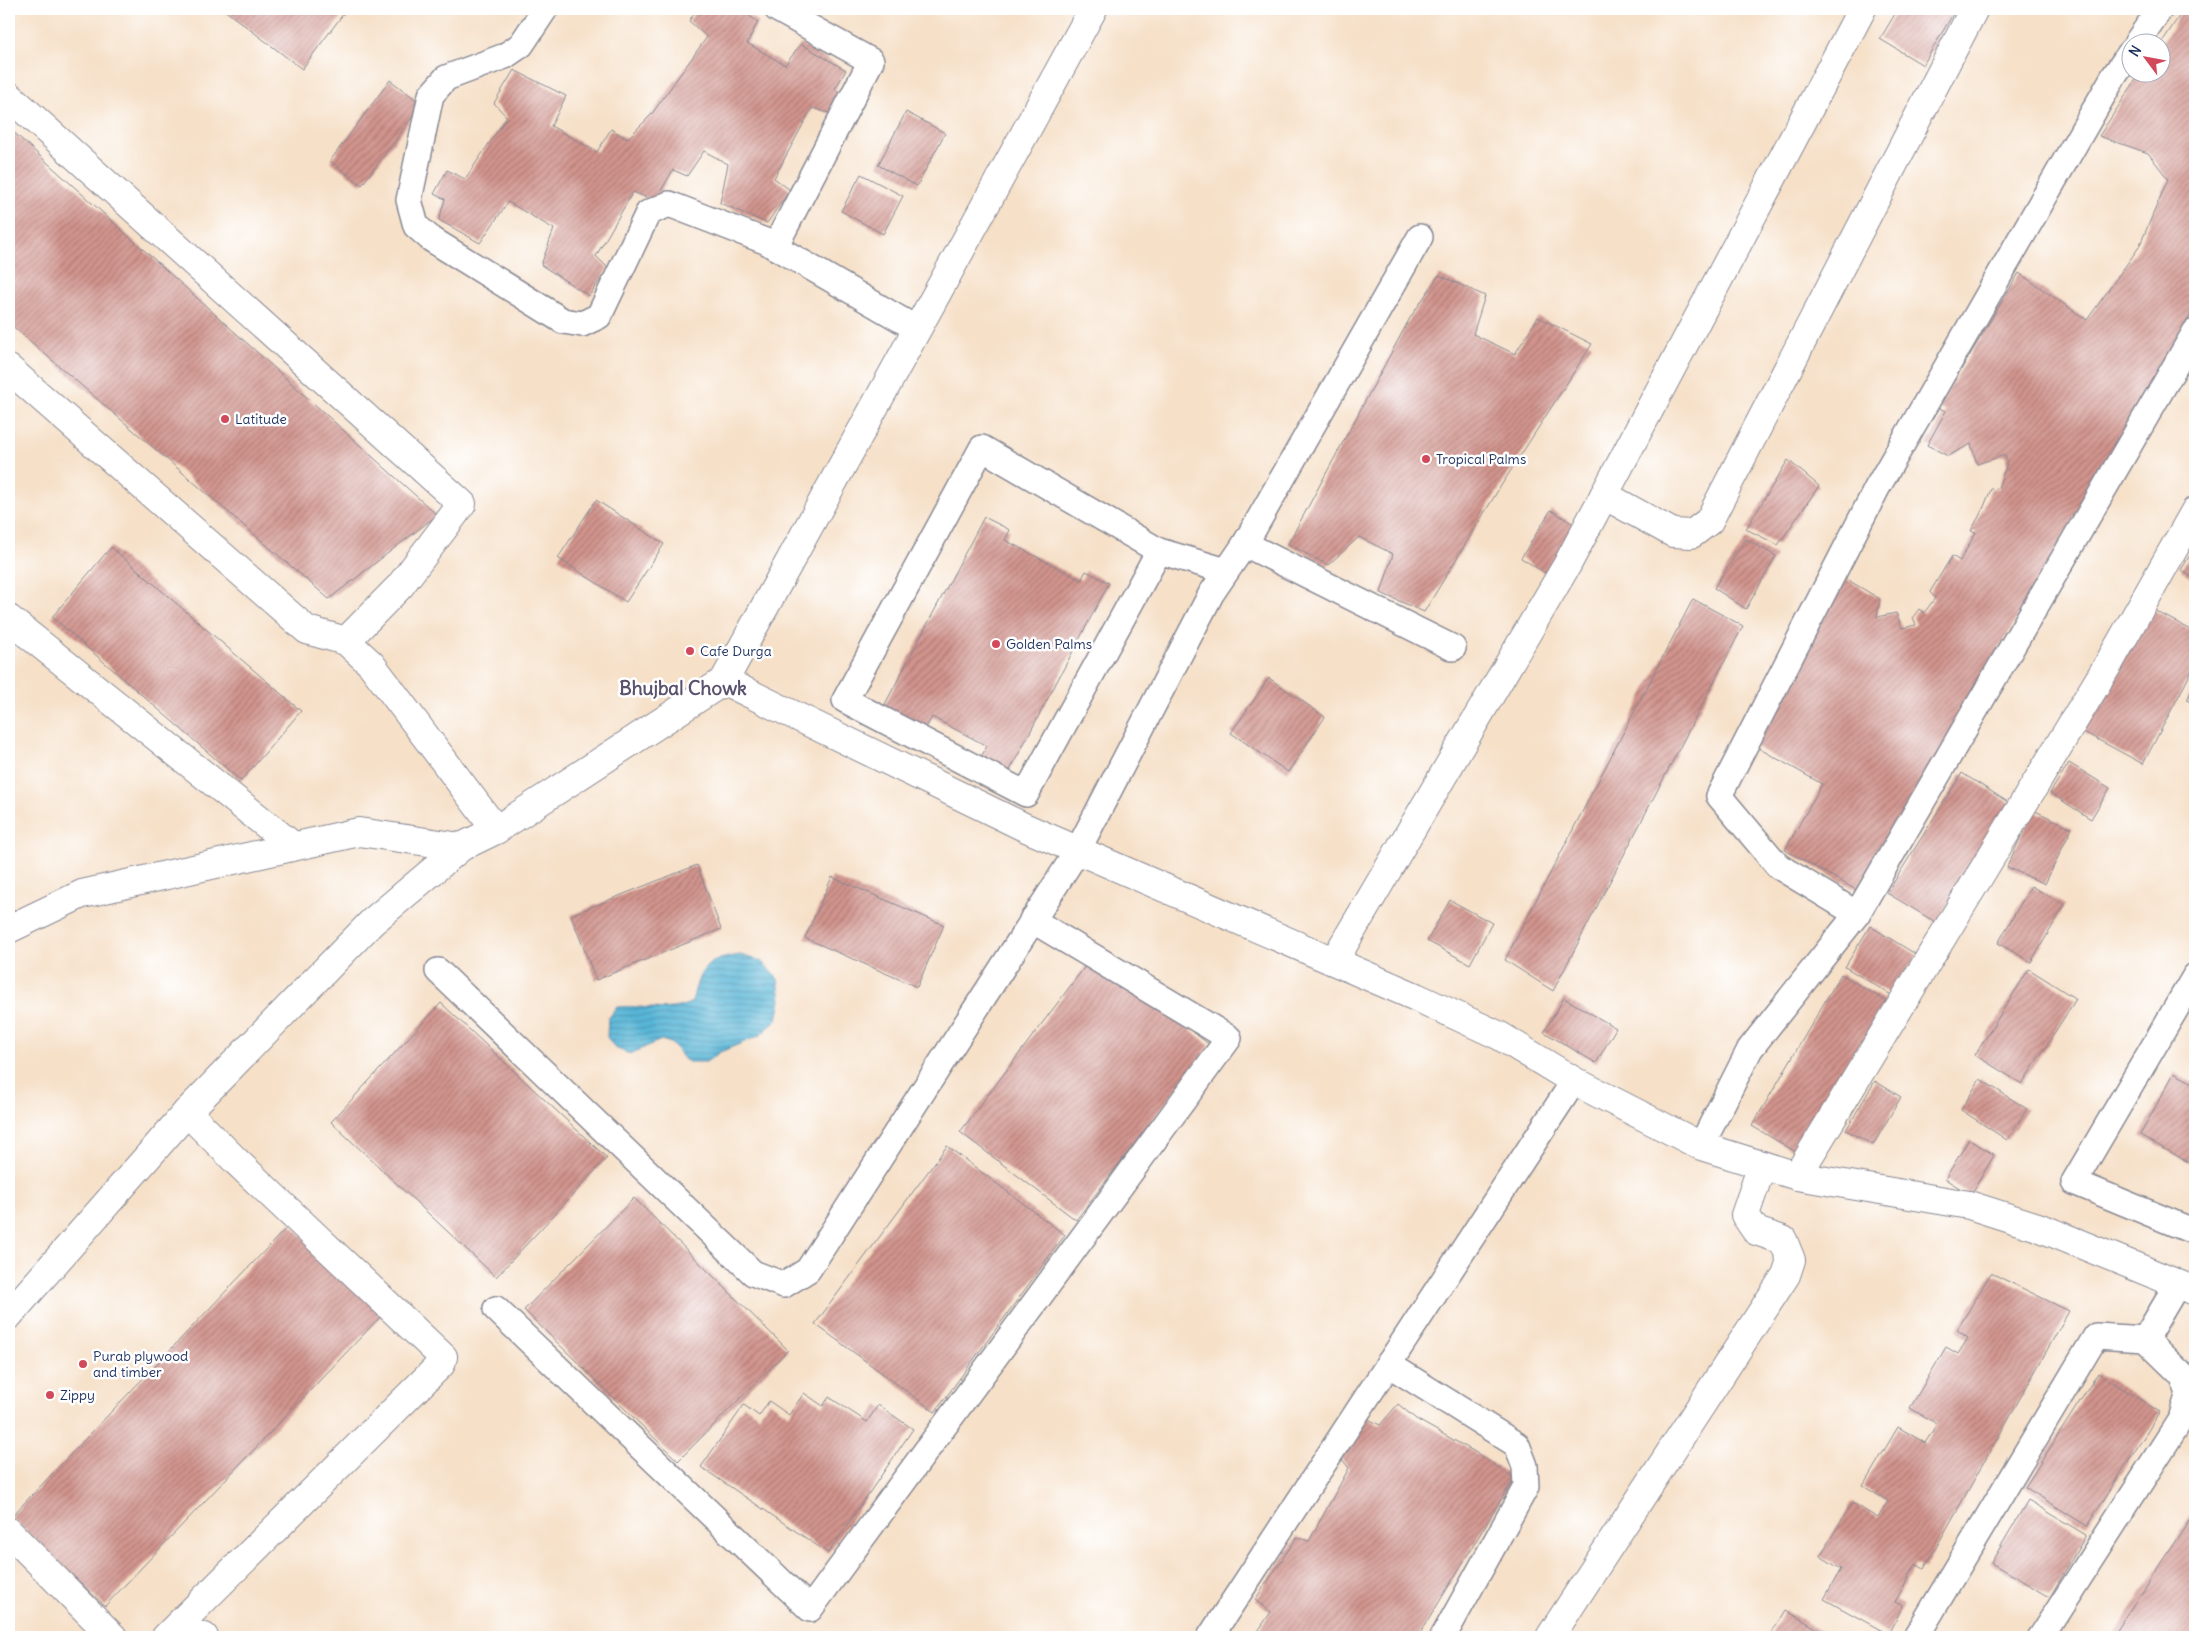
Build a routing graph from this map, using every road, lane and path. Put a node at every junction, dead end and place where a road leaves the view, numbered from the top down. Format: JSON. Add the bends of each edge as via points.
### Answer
{"nodes":[{"id":1,"x":545,"y":9,"type":"edge"},
{"id":2,"x":777,"y":9,"type":"edge"},
{"id":3,"x":1093,"y":9,"type":"edge"},
{"id":4,"x":1862,"y":9,"type":"edge"},
{"id":5,"x":1974,"y":9,"type":"edge"},
{"id":6,"x":2160,"y":9,"type":"edge"},
{"id":7,"x":2144,"y":32,"type":"edge"},
{"id":8,"x":2122,"y":64,"type":"edge"},
{"id":9,"x":9,"y":96,"type":"edge"},
{"id":10,"x":1420,"y":237,"type":"dead end"},
{"id":11,"x":775,"y":247,"type":"junction"},
{"id":12,"x":917,"y":329,"type":"junction"},
{"id":13,"x":2195,"y":332,"type":"edge"},
{"id":14,"x":9,"y":368,"type":"edge"},
{"id":15,"x":1604,"y":495,"type":"junction"},
{"id":16,"x":2195,"y":511,"type":"edge"},
{"id":17,"x":1245,"y":544,"type":"junction"},
{"id":18,"x":1159,"y":551,"type":"junction"},
{"id":19,"x":1226,"y":572,"type":"junction"},
{"id":20,"x":9,"y":619,"type":"edge"},
{"id":21,"x":346,"y":641,"type":"junction"},
{"id":22,"x":1453,"y":648,"type":"dead end"},
{"id":23,"x":724,"y":681,"type":"junction"},
{"id":24,"x":496,"y":830,"type":"junction"},
{"id":25,"x":293,"y":846,"type":"junction"},
{"id":26,"x":461,"y":847,"type":"junction"},
{"id":27,"x":1078,"y":850,"type":"junction"},
{"id":28,"x":1857,"y":914,"type":"junction"},
{"id":29,"x":1032,"y":920,"type":"junction"},
{"id":30,"x":9,"y":929,"type":"edge"},
{"id":31,"x":1334,"y":962,"type":"junction"},
{"id":32,"x":438,"y":971,"type":"dead end"},
{"id":33,"x":2195,"y":976,"type":"edge"},
{"id":34,"x":1574,"y":1081,"type":"junction"},
{"id":35,"x":187,"y":1112,"type":"junction"},
{"id":36,"x":1701,"y":1146,"type":"junction"},
{"id":37,"x":1762,"y":1165,"type":"junction"},
{"id":38,"x":1797,"y":1176,"type":"junction"},
{"id":39,"x":2195,"y":1232,"type":"edge"},
{"id":40,"x":2186,"y":1288,"type":"edge"},
{"id":41,"x":496,"y":1309,"type":"dead end"},
{"id":42,"x":9,"y":1314,"type":"edge"},
{"id":43,"x":2145,"y":1339,"type":"junction"},
{"id":44,"x":1388,"y":1364,"type":"junction"},
{"id":45,"x":9,"y":1532,"type":"edge"},
{"id":46,"x":171,"y":1633,"type":"edge"},
{"id":47,"x":113,"y":1637,"type":"edge"},
{"id":48,"x":204,"y":1637,"type":"edge"},
{"id":49,"x":1210,"y":1637,"type":"edge"},
{"id":50,"x":1442,"y":1637,"type":"edge"},
{"id":51,"x":1550,"y":1637,"type":"edge"},
{"id":52,"x":1916,"y":1637,"type":"edge"},
{"id":53,"x":2041,"y":1637,"type":"edge"}],
"edges":[{"from":1,"to":11,"type":"lane","via":[[521,45],[505,56],[446,78],[431,95],[409,200],[416,226],[431,239],[563,322],[582,324],[599,316],[648,213],[669,204]]},
{"from":2,"to":11,"type":"lane","via":[[871,61]]},
{"from":3,"to":12,"type":"street"},
{"from":4,"to":15,"type":"street"},
{"from":5,"to":15,"type":"street","via":[[1708,521],[1692,534],[1673,533]]},
{"from":6,"to":7,"type":"lane"},
{"from":8,"to":28,"type":"lane","via":[[1877,488],[1719,796],[1778,866]]},
{"from":9,"to":21,"type":"street","via":[[462,504],[400,586]]},
{"from":10,"to":17,"type":"lane"},
{"from":11,"to":12,"type":"lane"},
{"from":12,"to":23,"type":"street"},
{"from":13,"to":28,"type":"lane"},
{"from":14,"to":21,"type":"street","via":[[307,630]]},
{"from":15,"to":31,"type":"street","via":[[1567,565]]},
{"from":16,"to":38,"type":"street","via":[[2109,663]]},
{"from":17,"to":19,"type":"lane"},
{"from":17,"to":22,"type":"lane"},
{"from":18,"to":18,"type":"lane","via":[[982,448],[845,700],[1026,794]]},
{"from":18,"to":19,"type":"lane"},
{"from":19,"to":27,"type":"lane"},
{"from":20,"to":25,"type":"street"},
{"from":21,"to":24,"type":"street","via":[[371,664]]},
{"from":23,"to":24,"type":"street"},
{"from":23,"to":27,"type":"street","via":[[1024,827]]},
{"from":24,"to":26,"type":"street"},
{"from":25,"to":26,"type":"street","via":[[359,832]]},
{"from":25,"to":30,"type":"street","via":[[82,894]]},
{"from":26,"to":35,"type":"street","via":[[372,922]]},
{"from":27,"to":29,"type":"lane"},
{"from":27,"to":31,"type":"street"},
{"from":28,"to":36,"type":"lane","via":[[1750,1049]]},
{"from":29,"to":32,"type":"lane","via":[[808,1270],[784,1285],[753,1273]]},
{"from":29,"to":41,"type":"lane","via":[[1229,1038],[810,1609]]},
{"from":31,"to":34,"type":"street","via":[[1500,1036]]},
{"from":33,"to":39,"type":"lane","via":[[2074,1182]]},
{"from":34,"to":36,"type":"street"},
{"from":34,"to":44,"type":"lane"},
{"from":35,"to":42,"type":"street"},
{"from":35,"to":46,"type":"street","via":[[443,1358],[441,1364]]},
{"from":36,"to":37,"type":"street"},
{"from":37,"to":38,"type":"street"},
{"from":37,"to":51,"type":"street","via":[[1745,1216],[1756,1231],[1783,1240],[1791,1260],[1786,1276]]},
{"from":38,"to":40,"type":"street","via":[[1969,1205],[2041,1228]]},
{"from":40,"to":43,"type":"lane"},
{"from":43,"to":52,"type":"lane","via":[[2096,1336]]},
{"from":43,"to":53,"type":"lane","via":[[2182,1375],[2189,1393],[2181,1419]]},
{"from":44,"to":49,"type":"lane"},
{"from":44,"to":50,"type":"lane","via":[[1517,1445],[1525,1466],[1526,1487]]},
{"from":45,"to":47,"type":"street"},
{"from":46,"to":48,"type":"street"}]}
